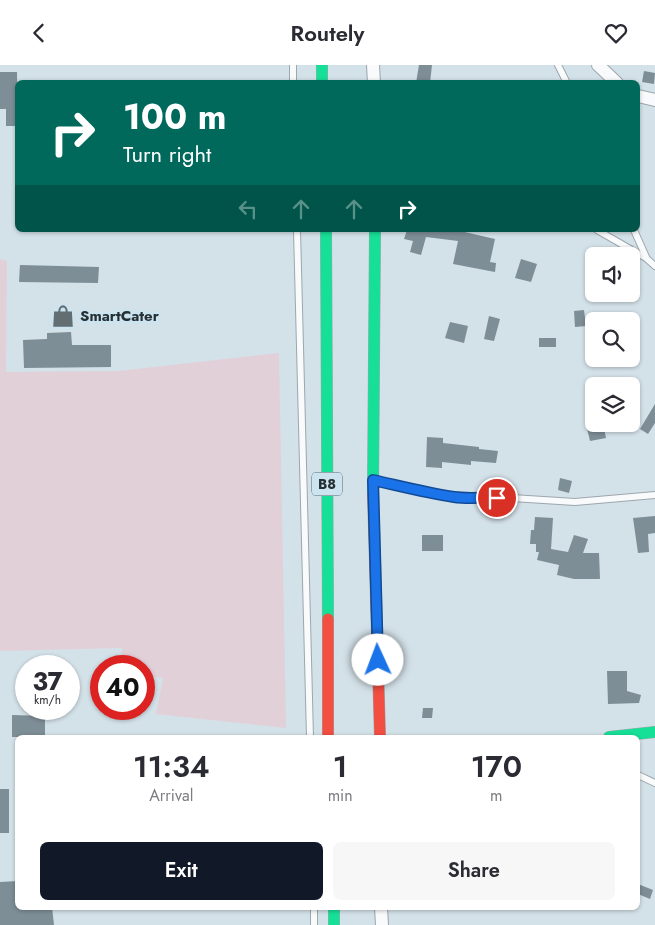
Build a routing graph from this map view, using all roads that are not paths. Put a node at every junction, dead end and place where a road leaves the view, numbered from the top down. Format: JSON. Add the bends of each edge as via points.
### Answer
{"nodes":[{"id":1,"x":293,"y":65,"type":"edge"},
{"id":2,"x":322,"y":65,"type":"edge"},
{"id":3,"x":328,"y":65,"type":"edge"},
{"id":4,"x":373,"y":65,"type":"edge"},
{"id":5,"x":558,"y":65,"type":"edge"},
{"id":6,"x":598,"y":65,"type":"edge"},
{"id":7,"x":293,"y":80,"type":"edge"},
{"id":8,"x":322,"y":80,"type":"edge"},
{"id":9,"x":327,"y":80,"type":"edge"},
{"id":10,"x":374,"y":80,"type":"edge"},
{"id":11,"x":566,"y":80,"type":"edge"},
{"id":12,"x":614,"y":80,"type":"edge"},
{"id":13,"x":640,"y":96,"type":"edge"},
{"id":14,"x":655,"y":100,"type":"edge"},
{"id":15,"x":297,"y":232,"type":"edge"},
{"id":16,"x":326,"y":232,"type":"edge"},
{"id":17,"x":375,"y":232,"type":"edge"},
{"id":18,"x":600,"y":232,"type":"edge"},
{"id":19,"x":635,"y":232,"type":"edge"},
{"id":20,"x":646,"y":258,"type":"junction"},
{"id":21,"x":655,"y":266,"type":"edge"},
{"id":22,"x":373,"y":480,"type":"junction"},
{"id":23,"x":655,"y":495,"type":"edge"},
{"id":24,"x":655,"y":732,"type":"edge"},
{"id":25,"x":310,"y":735,"type":"edge"},
{"id":26,"x":328,"y":735,"type":"edge"},
{"id":27,"x":380,"y":735,"type":"edge"},
{"id":28,"x":627,"y":735,"type":"edge"},
{"id":29,"x":640,"y":776,"type":"edge"},
{"id":30,"x":655,"y":783,"type":"edge"},
{"id":31,"x":314,"y":910,"type":"edge"},
{"id":32,"x":334,"y":910,"type":"edge"},
{"id":33,"x":381,"y":910,"type":"edge"},
{"id":34,"x":314,"y":925,"type":"edge"},
{"id":35,"x":334,"y":925,"type":"edge"},
{"id":36,"x":382,"y":925,"type":"edge"}],
"edges":[{"from":1,"to":7,"type":"lane"},
{"from":2,"to":8,"type":"main road"},
{"from":3,"to":9,"type":"main road"},
{"from":4,"to":10,"type":"street"},
{"from":5,"to":11,"type":"lane"},
{"from":6,"to":12,"type":"street"},
{"from":13,"to":14,"type":"street"},
{"from":15,"to":25,"type":"lane"},
{"from":16,"to":26,"type":"main road","number":"B8"},
{"from":17,"to":22,"type":"main road"},
{"from":18,"to":20,"type":"lane"},
{"from":19,"to":20,"type":"lane"},
{"from":20,"to":21,"type":"lane"},
{"from":22,"to":23,"type":"lane","via":[[456,497],[574,502]]},
{"from":22,"to":27,"type":"main road"},
{"from":24,"to":28,"type":"main road"},
{"from":29,"to":30,"type":"lane"},
{"from":31,"to":34,"type":"lane"},
{"from":32,"to":35,"type":"main road"},
{"from":33,"to":36,"type":"street"}]}
